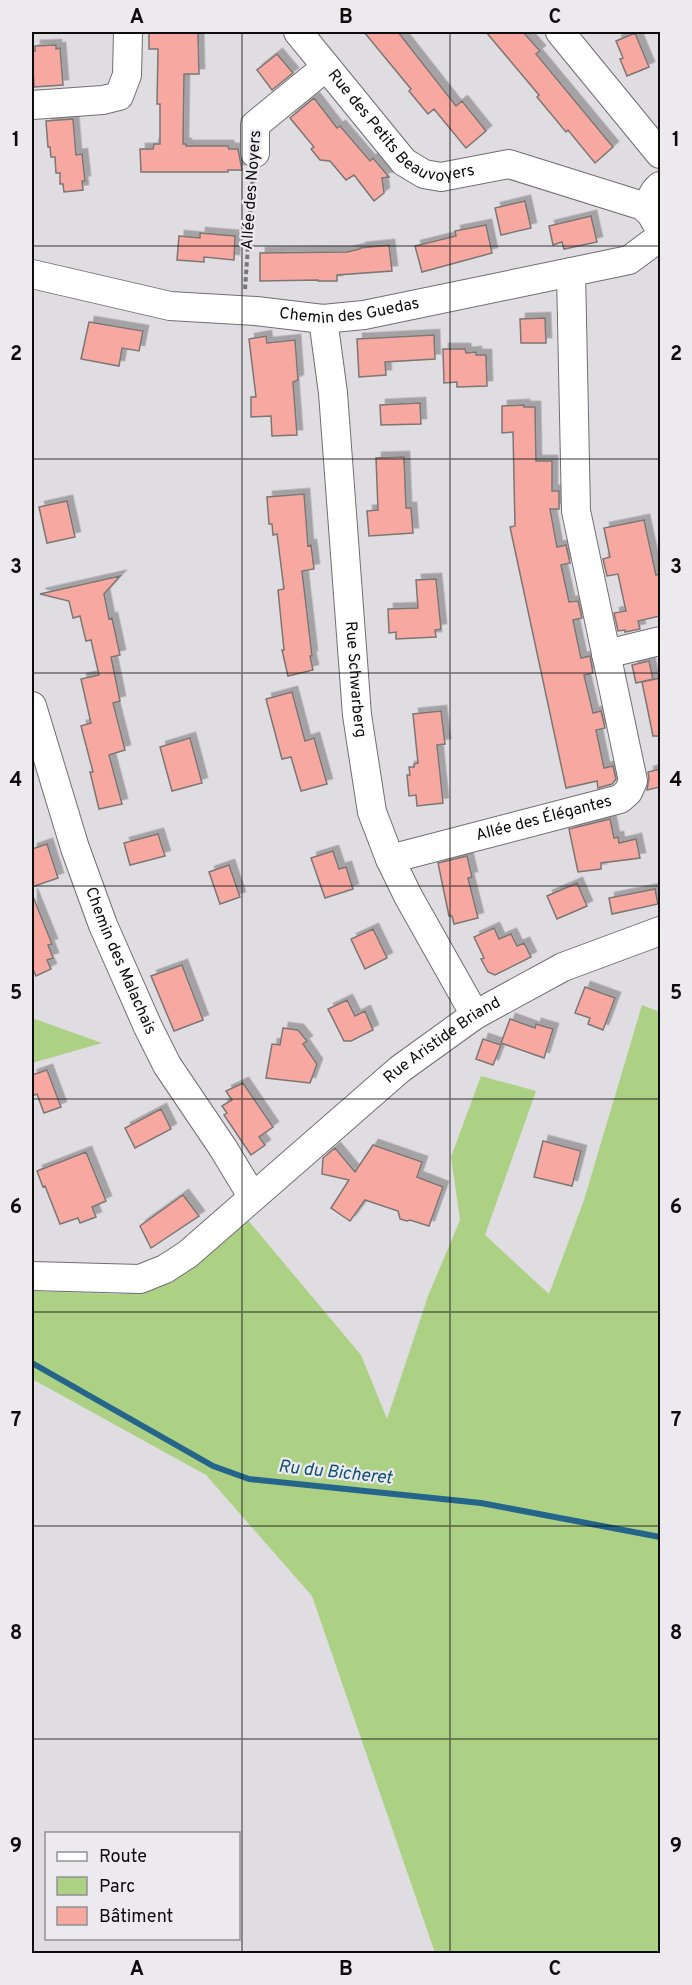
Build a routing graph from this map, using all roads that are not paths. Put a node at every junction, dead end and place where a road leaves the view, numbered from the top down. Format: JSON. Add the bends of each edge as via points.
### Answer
{"nodes":[{"id":1,"x":128,"y":32,"type":"edge"},
{"id":2,"x":298,"y":32,"type":"edge"},
{"id":3,"x":560,"y":32,"type":"edge"},
{"id":4,"x":326,"y":67,"type":"junction"},
{"id":5,"x":32,"y":105,"type":"edge"},
{"id":6,"x":255,"y":153,"type":"road end"},
{"id":7,"x":660,"y":154,"type":"edge"},
{"id":8,"x":660,"y":186,"type":"edge"},
{"id":9,"x":650,"y":220,"type":"edge"},
{"id":10,"x":571,"y":272,"type":"junction"},
{"id":11,"x":32,"y":274,"type":"edge"},
{"id":12,"x":323,"y":319,"type":"junction"},
{"id":13,"x":660,"y":641,"type":"edge"},
{"id":14,"x":606,"y":654,"type":"junction"},
{"id":15,"x":32,"y":706,"type":"edge"},
{"id":16,"x":390,"y":859,"type":"junction"},
{"id":17,"x":660,"y":931,"type":"edge"},
{"id":18,"x":475,"y":1015,"type":"junction"},
{"id":19,"x":252,"y":1196,"type":"junction"},
{"id":20,"x":32,"y":1276,"type":"edge"}],
"edges":[{"from":1,"to":5,"type":"street","via":[[127,75],[119,96]]},
{"from":2,"to":4,"type":"street","name":"Rue des Petits Beauvoyers"},
{"from":3,"to":7,"type":"street"},
{"from":4,"to":6,"type":"street","name":"Allée des Noyers","via":[[255,125]]},
{"from":4,"to":9,"type":"street","name":"Rue des Petits Beauvoyers","via":[[404,162],[423,174],[441,177],[509,164]]},
{"from":8,"to":9,"type":"street","via":[[652,197]]},
{"from":9,"to":10,"type":"street","name":"Chemin des Guedas","via":[[629,260]]},
{"from":10,"to":12,"type":"street","name":"Chemin des Guedas","via":[[364,315]]},
{"from":10,"to":14,"type":"street","name":"Allée des Élégantes","via":[[576,511]]},
{"from":11,"to":12,"type":"street","name":"Chemin des Guedas","via":[[170,306]]},
{"from":12,"to":16,"type":"street","name":"Rue Schwarberg","via":[[333,393],[357,715],[372,812]]},
{"from":13,"to":14,"type":"street"},
{"from":14,"to":16,"type":"street","name":"Allée des Élégantes","via":[[633,781],[628,792],[620,799]]},
{"from":15,"to":19,"type":"street","name":"Chemin des Malachais","via":[[75,848],[103,925],[148,1027],[167,1065]]},
{"from":16,"to":18,"type":"street","name":"Rue Schwarberg"},
{"from":17,"to":18,"type":"street","name":"Rue Aristide Briand","via":[[563,967]]},
{"from":18,"to":19,"type":"street","name":"Rue Aristide Briand","via":[[400,1069]]},
{"from":19,"to":20,"type":"street","name":"Rue Aristide Briand","via":[[188,1254],[140,1279]]}]}
